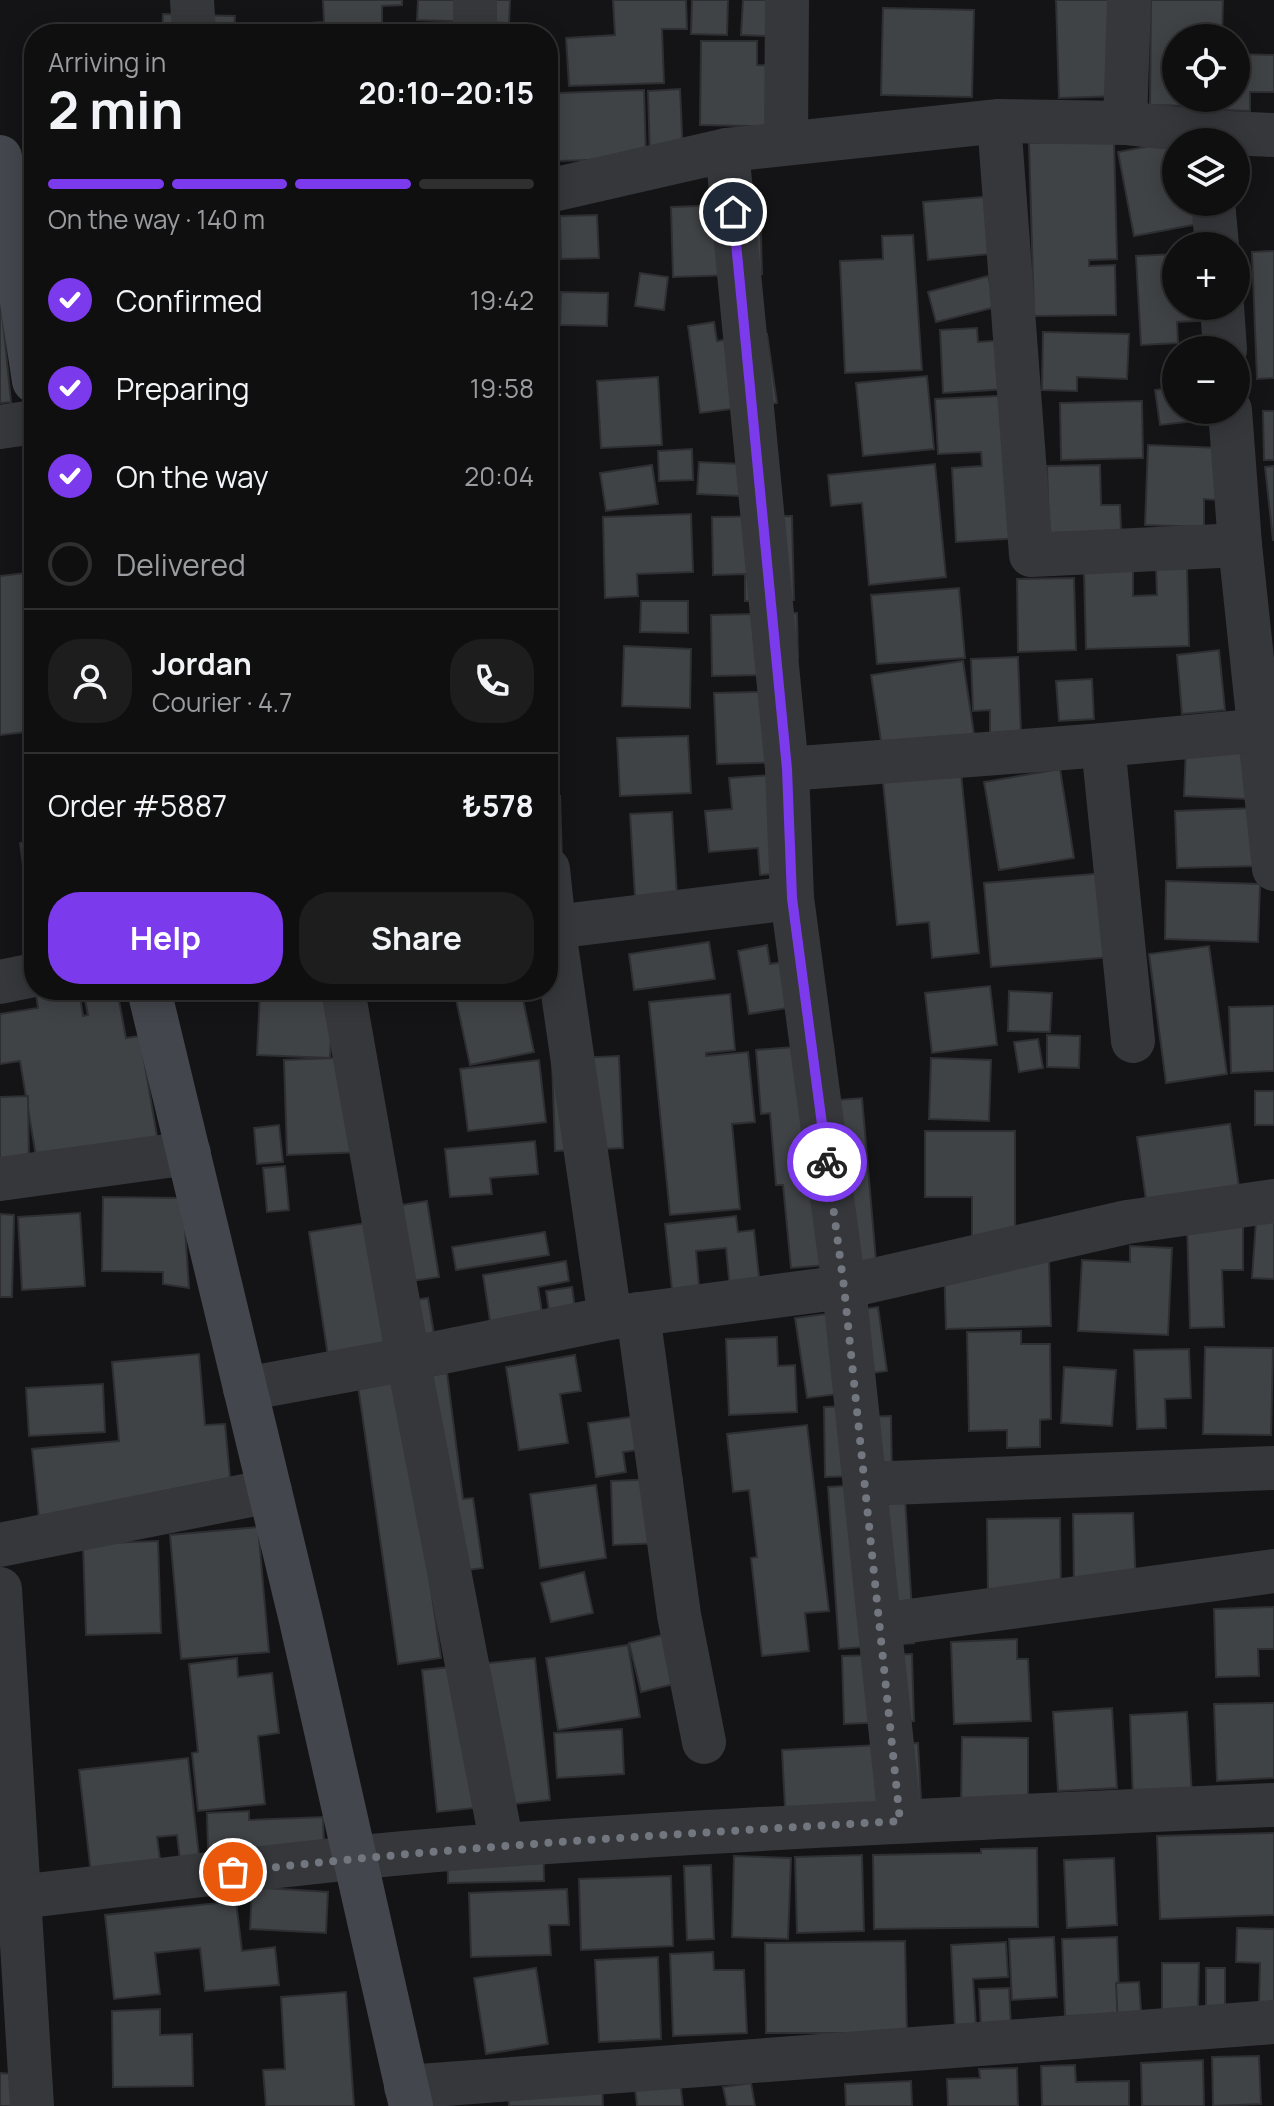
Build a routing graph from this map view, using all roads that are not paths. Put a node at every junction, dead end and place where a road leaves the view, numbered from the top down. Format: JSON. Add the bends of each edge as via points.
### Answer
{"nodes":[{"id":1,"x":192,"y":0,"type":"edge"},
{"id":2,"x":475,"y":0,"type":"edge"},
{"id":3,"x":787,"y":0,"type":"edge"},
{"id":4,"x":1129,"y":0,"type":"edge"},
{"id":5,"x":193,"y":24,"type":"edge"},
{"id":6,"x":475,"y":24,"type":"edge"},
{"id":7,"x":999,"y":121,"type":"junction"},
{"id":8,"x":1125,"y":123,"type":"junction"},
{"id":9,"x":1162,"y":129,"type":"edge"},
{"id":10,"x":1274,"y":135,"type":"edge"},
{"id":11,"x":1250,"y":136,"type":"edge"},
{"id":12,"x":786,"y":143,"type":"junction"},
{"id":13,"x":727,"y":150,"type":"junction"},
{"id":14,"x":0,"y":157,"type":"edge"},
{"id":15,"x":558,"y":189,"type":"edge"},
{"id":16,"x":24,"y":315,"type":"edge"},
{"id":17,"x":24,"y":423,"type":"edge"},
{"id":18,"x":1231,"y":424,"type":"edge"},
{"id":19,"x":0,"y":427,"type":"edge"},
{"id":20,"x":1240,"y":545,"type":"junction"},
{"id":21,"x":1267,"y":729,"type":"edge"},
{"id":22,"x":1103,"y":745,"type":"junction"},
{"id":23,"x":787,"y":769,"type":"junction"},
{"id":24,"x":1274,"y":869,"type":"edge"},
{"id":25,"x":792,"y":898,"type":"junction"},
{"id":26,"x":558,"y":938,"type":"edge"},
{"id":27,"x":558,"y":966,"type":"edge"},
{"id":28,"x":24,"y":977,"type":"edge"},
{"id":29,"x":0,"y":982,"type":"edge"},
{"id":30,"x":151,"y":1000,"type":"edge"},
{"id":31,"x":345,"y":1000,"type":"edge"},
{"id":32,"x":1133,"y":1041,"type":"dead end"},
{"id":33,"x":189,"y":1153,"type":"junction"},
{"id":34,"x":0,"y":1179,"type":"edge"},
{"id":35,"x":1274,"y":1201,"type":"edge"},
{"id":36,"x":844,"y":1287,"type":"junction"},
{"id":37,"x":624,"y":1316,"type":"junction"},
{"id":38,"x":408,"y":1359,"type":"junction"},
{"id":39,"x":245,"y":1389,"type":"junction"},
{"id":40,"x":1274,"y":1468,"type":"edge"},
{"id":41,"x":865,"y":1484,"type":"junction"},
{"id":42,"x":270,"y":1491,"type":"junction"},
{"id":43,"x":0,"y":1545,"type":"edge"},
{"id":44,"x":1274,"y":1571,"type":"edge"},
{"id":45,"x":0,"y":1589,"type":"edge"},
{"id":46,"x":880,"y":1625,"type":"junction"},
{"id":47,"x":704,"y":1742,"type":"dead end"},
{"id":48,"x":1274,"y":1805,"type":"edge"},
{"id":49,"x":900,"y":1821,"type":"junction"},
{"id":50,"x":502,"y":1845,"type":"junction"},
{"id":51,"x":355,"y":1858,"type":"junction"},
{"id":52,"x":19,"y":1897,"type":"junction"},
{"id":53,"x":1274,"y":2022,"type":"edge"},
{"id":54,"x":408,"y":2096,"type":"edge"},
{"id":55,"x":32,"y":2106,"type":"edge"}],
"edges":[{"from":1,"to":5,"type":"street"},
{"from":2,"to":6,"type":"street"},
{"from":3,"to":12,"type":"street"},
{"from":4,"to":8,"type":"street"},
{"from":7,"to":8,"type":"street"},
{"from":7,"to":12,"type":"street"},
{"from":7,"to":20,"type":"street","via":[[1031,555]]},
{"from":8,"to":9,"type":"street"},
{"from":10,"to":11,"type":"street"},
{"from":12,"to":13,"type":"street"},
{"from":13,"to":15,"type":"street"},
{"from":13,"to":23,"type":"street"},
{"from":14,"to":16,"type":"main road"},
{"from":17,"to":19,"type":"street"},
{"from":18,"to":20,"type":"street"},
{"from":20,"to":21,"type":"street"},
{"from":21,"to":22,"type":"street"},
{"from":21,"to":24,"type":"street"},
{"from":22,"to":23,"type":"street"},
{"from":22,"to":32,"type":"street"},
{"from":23,"to":25,"type":"street"},
{"from":25,"to":26,"type":"street"},
{"from":25,"to":36,"type":"street"},
{"from":27,"to":37,"type":"street"},
{"from":28,"to":29,"type":"street"},
{"from":30,"to":33,"type":"main road"},
{"from":31,"to":38,"type":"street"},
{"from":33,"to":34,"type":"street"},
{"from":33,"to":39,"type":"main road"},
{"from":35,"to":36,"type":"street","via":[[1127,1222]]},
{"from":36,"to":37,"type":"street"},
{"from":36,"to":41,"type":"street"},
{"from":37,"to":38,"type":"street"},
{"from":37,"to":47,"type":"street"},
{"from":38,"to":39,"type":"street"},
{"from":38,"to":50,"type":"street"},
{"from":39,"to":42,"type":"main road"},
{"from":40,"to":41,"type":"street"},
{"from":41,"to":46,"type":"street"},
{"from":42,"to":43,"type":"street"},
{"from":42,"to":51,"type":"main road"},
{"from":44,"to":46,"type":"street"},
{"from":45,"to":52,"type":"street"},
{"from":46,"to":49,"type":"street"},
{"from":48,"to":49,"type":"street"},
{"from":49,"to":50,"type":"street"},
{"from":50,"to":51,"type":"street"},
{"from":51,"to":52,"type":"street"},
{"from":51,"to":54,"type":"main road"},
{"from":52,"to":55,"type":"street"},
{"from":53,"to":54,"type":"street"}]}
